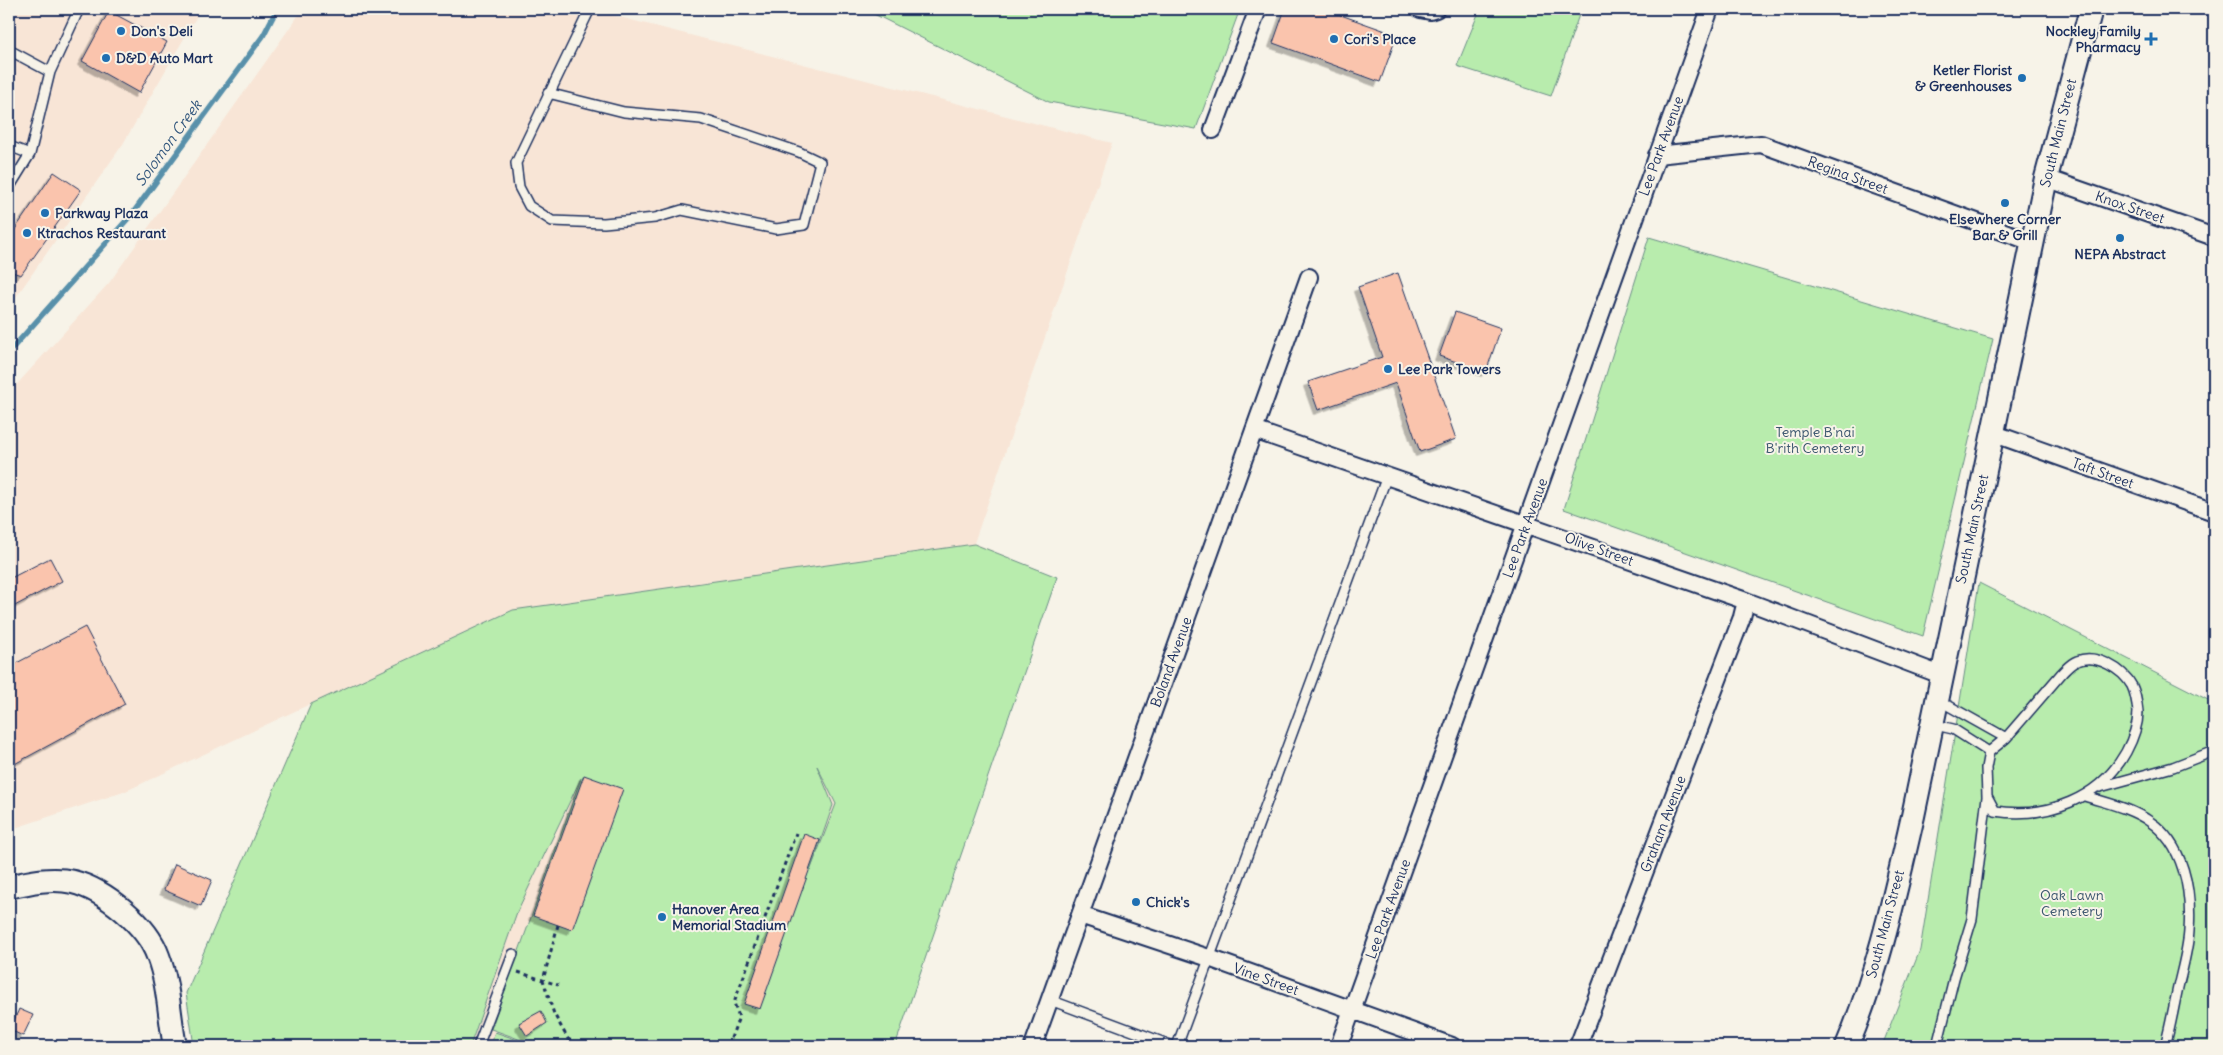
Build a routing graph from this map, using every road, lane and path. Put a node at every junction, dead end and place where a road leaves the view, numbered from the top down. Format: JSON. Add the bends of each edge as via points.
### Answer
{"nodes":[{"id":1,"x":79,"y":9,"type":"edge"},
{"id":2,"x":590,"y":9,"type":"edge"},
{"id":3,"x":1258,"y":9,"type":"edge"},
{"id":4,"x":1420,"y":9,"type":"edge"},
{"id":5,"x":1436,"y":9,"type":"edge"},
{"id":6,"x":1710,"y":9,"type":"edge"},
{"id":7,"x":2091,"y":9,"type":"edge"},
{"id":8,"x":9,"y":50,"type":"edge"},
{"id":9,"x":50,"y":72,"type":"junction"},
{"id":10,"x":548,"y":93,"type":"junction"},
{"id":11,"x":1213,"y":130,"type":"dead end"},
{"id":12,"x":9,"y":146,"type":"edge"},
{"id":13,"x":30,"y":154,"type":"junction"},
{"id":14,"x":1657,"y":156,"type":"junction"},
{"id":15,"x":2046,"y":178,"type":"junction"},
{"id":16,"x":9,"y":188,"type":"edge"},
{"id":17,"x":2214,"y":237,"type":"edge"},
{"id":18,"x":2032,"y":242,"type":"junction"},
{"id":19,"x":1309,"y":277,"type":"dead end"},
{"id":20,"x":1254,"y":430,"type":"junction"},
{"id":21,"x":1992,"y":433,"type":"junction"},
{"id":22,"x":1387,"y":476,"type":"junction"},
{"id":23,"x":2214,"y":512,"type":"edge"},
{"id":24,"x":1527,"y":524,"type":"junction"},
{"id":25,"x":1746,"y":601,"type":"junction"},
{"id":26,"x":1941,"y":675,"type":"junction"},
{"id":27,"x":1949,"y":706,"type":"dead end"},
{"id":28,"x":1932,"y":724,"type":"junction"},
{"id":29,"x":2006,"y":738,"type":"junction"},
{"id":30,"x":2214,"y":751,"type":"edge"},
{"id":31,"x":1989,"y":752,"type":"junction"},
{"id":32,"x":2098,"y":787,"type":"junction"},
{"id":33,"x":1987,"y":796,"type":"junction"},
{"id":34,"x":2085,"y":796,"type":"junction"},
{"id":35,"x":796,"y":832,"type":"dead end"},
{"id":36,"x":9,"y":887,"type":"edge"},
{"id":37,"x":1080,"y":915,"type":"junction"},
{"id":38,"x":558,"y":925,"type":"dead end"},
{"id":39,"x":514,"y":954,"type":"dead end"},
{"id":40,"x":1209,"y":958,"type":"junction"},
{"id":41,"x":508,"y":969,"type":"junction"},
{"id":42,"x":543,"y":980,"type":"junction"},
{"id":43,"x":558,"y":985,"type":"dead end"},
{"id":44,"x":1050,"y":1000,"type":"junction"},
{"id":45,"x":1352,"y":1011,"type":"junction"},
{"id":46,"x":174,"y":1046,"type":"edge"},
{"id":47,"x":478,"y":1046,"type":"edge"},
{"id":48,"x":581,"y":1046,"type":"edge"},
{"id":49,"x":728,"y":1046,"type":"edge"},
{"id":50,"x":1033,"y":1046,"type":"edge"},
{"id":51,"x":1173,"y":1046,"type":"edge"},
{"id":52,"x":1177,"y":1046,"type":"edge"},
{"id":53,"x":1339,"y":1046,"type":"edge"},
{"id":54,"x":1452,"y":1046,"type":"edge"},
{"id":55,"x":1578,"y":1046,"type":"edge"},
{"id":56,"x":1847,"y":1046,"type":"edge"},
{"id":57,"x":1937,"y":1046,"type":"edge"},
{"id":58,"x":2165,"y":1046,"type":"edge"}],
"edges":[{"from":1,"to":9,"type":"lane"},
{"from":2,"to":10,"type":"lane"},
{"from":3,"to":11,"type":"street"},
{"from":4,"to":5,"type":"street"},
{"from":6,"to":14,"type":"street","name":"Lee Park Avenue"},
{"from":7,"to":15,"type":"main road","name":"South Main Street"},
{"from":8,"to":9,"type":"lane"},
{"from":9,"to":13,"type":"lane"},
{"from":10,"to":10,"type":"lane","via":[[516,163],[519,187],[529,206],[552,221],[604,223],[655,218],[682,210],[776,229],[804,225],[820,162],[701,119],[624,112]]},
{"from":12,"to":13,"type":"lane"},
{"from":13,"to":16,"type":"lane"},
{"from":14,"to":18,"type":"street","name":"Regina Street","via":[[1761,144]]},
{"from":14,"to":24,"type":"street","name":"Lee Park Avenue"},
{"from":15,"to":17,"type":"street","name":"Knox Street"},
{"from":15,"to":18,"type":"main road","name":"South Main Street"},
{"from":18,"to":21,"type":"main road","name":"South Main Street"},
{"from":19,"to":20,"type":"street","name":"Boland Avenue"},
{"from":20,"to":22,"type":"street","name":"Olive Street"},
{"from":20,"to":37,"type":"street","name":"Boland Avenue"},
{"from":21,"to":23,"type":"street","name":"Taft Street"},
{"from":21,"to":26,"type":"main road","name":"South Main Street"},
{"from":22,"to":24,"type":"street","name":"Olive Street"},
{"from":22,"to":40,"type":"lane"},
{"from":24,"to":25,"type":"street","name":"Olive Street"},
{"from":24,"to":45,"type":"street","name":"Lee Park Avenue"},
{"from":25,"to":26,"type":"street","name":"Olive Street"},
{"from":25,"to":55,"type":"street","name":"Graham Avenue"},
{"from":26,"to":28,"type":"main road","name":"South Main Street"},
{"from":27,"to":29,"type":"lane"},
{"from":28,"to":31,"type":"lane","via":[[1953,729]]},
{"from":28,"to":56,"type":"main road","name":"South Main Street","via":[[1890,917]]},
{"from":29,"to":31,"type":"lane"},
{"from":29,"to":32,"type":"lane","via":[[2070,664],[2083,659],[2104,661],[2131,684],[2138,713],[2136,734],[2111,775]]},
{"from":30,"to":32,"type":"lane","via":[[2173,767]]},
{"from":31,"to":33,"type":"lane"},
{"from":32,"to":34,"type":"lane"},
{"from":33,"to":34,"type":"lane","via":[[1995,811],[2014,814],[2045,810]]},
{"from":33,"to":57,"type":"lane","via":[[1972,919]]},
{"from":34,"to":58,"type":"lane","via":[[2138,814],[2150,822],[2164,833],[2182,863],[2189,931]]},
{"from":35,"to":49,"type":"path","via":[[734,1003],[739,1016]]},
{"from":36,"to":46,"type":"main road","via":[[53,880],[73,882],[90,888],[119,906],[158,954]]},
{"from":37,"to":40,"type":"street","name":"Vine Street"},
{"from":37,"to":44,"type":"street","name":"Boland Avenue"},
{"from":38,"to":42,"type":"path"},
{"from":39,"to":41,"type":"lane"},
{"from":40,"to":45,"type":"street","name":"Vine Street"},
{"from":40,"to":52,"type":"lane"},
{"from":41,"to":42,"type":"path"},
{"from":41,"to":47,"type":"lane"},
{"from":42,"to":43,"type":"path"},
{"from":42,"to":48,"type":"path","via":[[554,1014],[568,1039]]},
{"from":44,"to":50,"type":"street","name":"Boland Avenue"},
{"from":44,"to":51,"type":"lane"},
{"from":45,"to":53,"type":"street","name":"Lee Park Avenue"},
{"from":45,"to":54,"type":"street","name":"Vine Street"}]}
